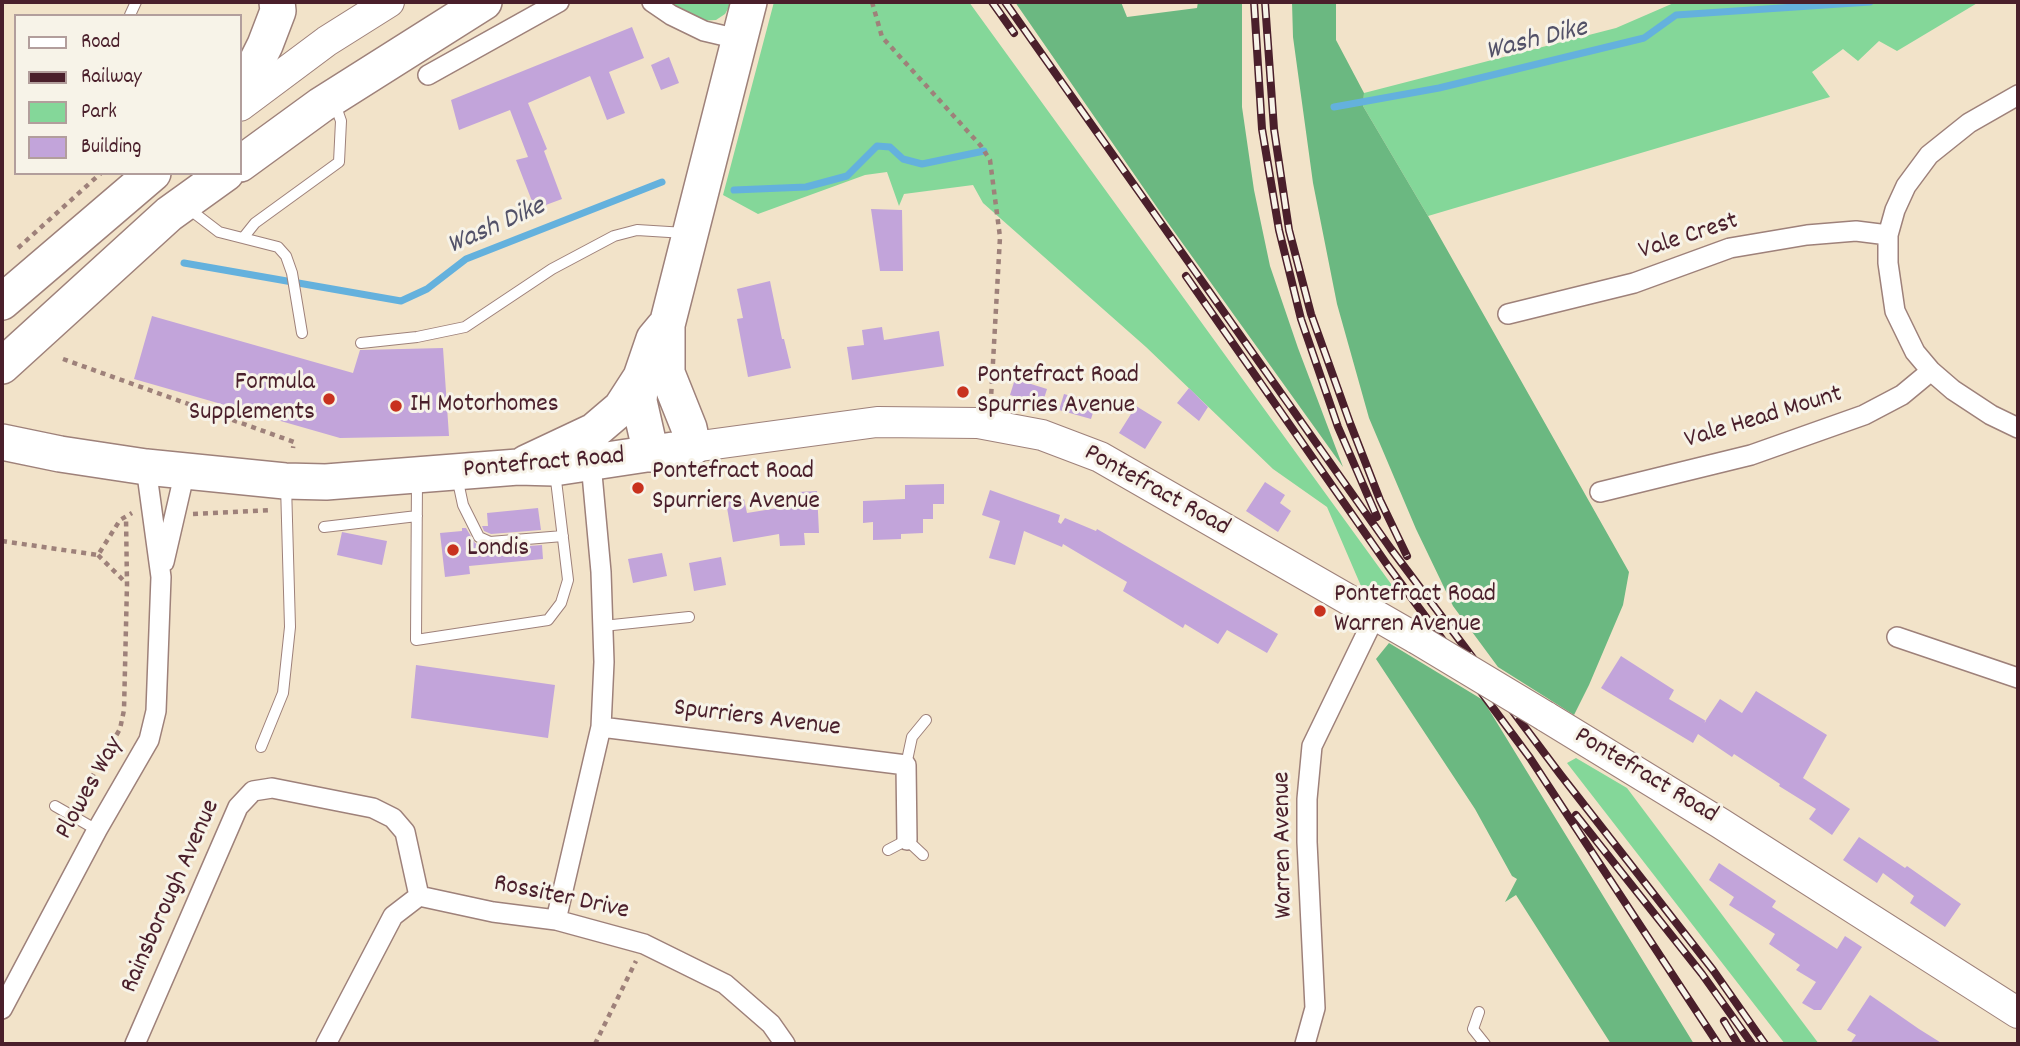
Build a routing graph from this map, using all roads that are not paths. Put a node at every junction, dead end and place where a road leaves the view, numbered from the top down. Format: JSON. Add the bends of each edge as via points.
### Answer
{"nodes":[{"id":1,"x":277,"y":2,"type":"edge"},
{"id":2,"x":388,"y":2,"type":"edge"},
{"id":3,"x":484,"y":2,"type":"edge"},
{"id":4,"x":559,"y":2,"type":"edge"},
{"id":5,"x":652,"y":2,"type":"edge"},
{"id":6,"x":749,"y":2,"type":"edge"},
{"id":7,"x":738,"y":39,"type":"junction"},
{"id":8,"x":428,"y":75,"type":"dead end"},
{"id":9,"x":242,"y":85,"type":"edge"},
{"id":10,"x":2018,"y":95,"type":"edge"},
{"id":11,"x":333,"y":98,"type":"junction"},
{"id":12,"x":242,"y":105,"type":"edge"},
{"id":13,"x":242,"y":163,"type":"edge"},
{"id":14,"x":150,"y":175,"type":"edge"},
{"id":15,"x":223,"y":175,"type":"edge"},
{"id":16,"x":183,"y":205,"type":"junction"},
{"id":17,"x":689,"y":234,"type":"junction"},
{"id":18,"x":1888,"y":236,"type":"junction"},
{"id":19,"x":243,"y":238,"type":"junction"},
{"id":20,"x":2,"y":302,"type":"edge"},
{"id":21,"x":1508,"y":314,"type":"dead end"},
{"id":22,"x":667,"y":325,"type":"junction"},
{"id":23,"x":302,"y":333,"type":"dead end"},
{"id":24,"x":361,"y":343,"type":"dead end"},
{"id":25,"x":2,"y":366,"type":"edge"},
{"id":26,"x":1931,"y":371,"type":"junction"},
{"id":27,"x":641,"y":377,"type":"junction"},
{"id":28,"x":2018,"y":428,"type":"edge"},
{"id":29,"x":2,"y":442,"type":"edge"},
{"id":30,"x":693,"y":447,"type":"junction"},
{"id":31,"x":651,"y":454,"type":"junction"},
{"id":32,"x":591,"y":463,"type":"junction"},
{"id":33,"x":146,"y":467,"type":"junction"},
{"id":34,"x":517,"y":467,"type":"junction"},
{"id":35,"x":554,"y":468,"type":"junction"},
{"id":36,"x":185,"y":471,"type":"junction"},
{"id":37,"x":457,"y":473,"type":"junction"},
{"id":38,"x":417,"y":476,"type":"junction"},
{"id":39,"x":285,"y":481,"type":"junction"},
{"id":40,"x":1600,"y":492,"type":"dead end"},
{"id":41,"x":417,"y":516,"type":"junction"},
{"id":42,"x":324,"y":527,"type":"dead end"},
{"id":43,"x":563,"y":536,"type":"junction"},
{"id":44,"x":161,"y":577,"type":"junction"},
{"id":45,"x":1375,"y":616,"type":"junction"},
{"id":46,"x":689,"y":617,"type":"dead end"},
{"id":47,"x":603,"y":626,"type":"junction"},
{"id":48,"x":1897,"y":636,"type":"dead end"},
{"id":49,"x":2018,"y":678,"type":"edge"},
{"id":50,"x":926,"y":720,"type":"dead end"},
{"id":51,"x":601,"y":727,"type":"junction"},
{"id":52,"x":261,"y":747,"type":"dead end"},
{"id":53,"x":906,"y":765,"type":"junction"},
{"id":54,"x":55,"y":806,"type":"dead end"},
{"id":55,"x":97,"y":830,"type":"junction"},
{"id":56,"x":907,"y":840,"type":"junction"},
{"id":57,"x":888,"y":849,"type":"dead end"},
{"id":58,"x":923,"y":855,"type":"dead end"},
{"id":59,"x":419,"y":896,"type":"junction"},
{"id":60,"x":556,"y":920,"type":"junction"},
{"id":61,"x":7,"y":988,"type":"edge"},
{"id":62,"x":2,"y":1009,"type":"edge"},
{"id":63,"x":1479,"y":1012,"type":"dead end"},
{"id":64,"x":2018,"y":1013,"type":"edge"},
{"id":65,"x":135,"y":1044,"type":"edge"},
{"id":66,"x":326,"y":1044,"type":"edge"},
{"id":67,"x":785,"y":1044,"type":"edge"},
{"id":68,"x":1305,"y":1044,"type":"edge"},
{"id":69,"x":1485,"y":1044,"type":"edge"}],
"edges":[{"from":1,"to":9,"type":"highway","via":[[265,45]]},
{"from":2,"to":12,"type":"main road"},
{"from":3,"to":11,"type":"highway"},
{"from":4,"to":8,"type":"street"},
{"from":5,"to":7,"type":"street","via":[[704,31]]},
{"from":6,"to":7,"type":"highway"},
{"from":7,"to":17,"type":"highway"},
{"from":10,"to":18,"type":"street","via":[[1969,123],[1929,155],[1906,186]]},
{"from":11,"to":13,"type":"highway"},
{"from":11,"to":19,"type":"lane","via":[[341,121],[339,162],[255,223]]},
{"from":14,"to":20,"type":"highway"},
{"from":15,"to":16,"type":"highway"},
{"from":16,"to":19,"type":"lane","via":[[219,233]]},
{"from":16,"to":25,"type":"highway"},
{"from":17,"to":22,"type":"highway"},
{"from":17,"to":24,"type":"lane","via":[[637,230],[614,236],[552,269],[465,327]]},
{"from":18,"to":21,"type":"street","name":"Vale Crest","via":[[1856,230],[1730,248],[1634,283]]},
{"from":18,"to":26,"type":"street","via":[[1895,311],[1915,352]]},
{"from":19,"to":23,"type":"lane","via":[[278,247],[286,256]]},
{"from":22,"to":27,"type":"highway","via":[[654,339]]},
{"from":22,"to":30,"type":"highway","via":[[667,373]]},
{"from":26,"to":28,"type":"street","via":[[1991,415]]},
{"from":26,"to":40,"type":"street","name":"Vale Head Mount","via":[[1902,395],[1864,415],[1751,455]]},
{"from":27,"to":31,"type":"highway","via":[[639,401]]},
{"from":27,"to":34,"type":"highway","via":[[621,408],[594,431]]},
{"from":29,"to":33,"type":"highway","name":"Pontefract Road"},
{"from":30,"to":31,"type":"highway","name":"Pontefract Road"},
{"from":30,"to":45,"type":"main road","name":"Pontefract Road","via":[[877,422],[978,423],[1042,435],[1100,457]]},
{"from":31,"to":32,"type":"highway","name":"Pontefract Road"},
{"from":32,"to":35,"type":"highway","name":"Pontefract Road"},
{"from":32,"to":47,"type":"street"},
{"from":33,"to":36,"type":"highway","name":"Pontefract Road"},
{"from":33,"to":44,"type":"street","name":"Plowes Way"},
{"from":34,"to":35,"type":"highway","name":"Pontefract Road"},
{"from":34,"to":37,"type":"highway","name":"Pontefract Road"},
{"from":35,"to":43,"type":"lane"},
{"from":36,"to":39,"type":"highway","name":"Pontefract Road"},
{"from":36,"to":44,"type":"street","name":"Plowes Way"},
{"from":37,"to":38,"type":"highway","name":"Pontefract Road"},
{"from":37,"to":43,"type":"lane","via":[[463,505],[479,537],[490,542]]},
{"from":38,"to":39,"type":"highway","name":"Pontefract Road"},
{"from":38,"to":41,"type":"lane"},
{"from":39,"to":52,"type":"lane","via":[[290,627],[283,693]]},
{"from":41,"to":42,"type":"lane"},
{"from":41,"to":43,"type":"lane","via":[[416,640],[548,620],[561,603],[568,580]]},
{"from":44,"to":55,"type":"street","name":"Plowes Way","via":[[156,711],[149,740]]},
{"from":45,"to":64,"type":"main road","name":"Pontefract Road","bridge":true,"via":[[1731,830]]},
{"from":45,"to":68,"type":"street","name":"Warren Avenue","via":[[1312,746],[1307,842],[1315,1008]]},
{"from":46,"to":47,"type":"lane"},
{"from":47,"to":51,"type":"street"},
{"from":48,"to":49,"type":"street"},
{"from":50,"to":53,"type":"lane","via":[[912,737]]},
{"from":51,"to":53,"type":"street","name":"Spurriers Avenue"},
{"from":51,"to":60,"type":"street"},
{"from":53,"to":56,"type":"street"},
{"from":54,"to":55,"type":"lane"},
{"from":55,"to":61,"type":"street","name":"Plowes Way"},
{"from":56,"to":57,"type":"lane"},
{"from":56,"to":58,"type":"lane"},
{"from":59,"to":60,"type":"street","name":"Rossiter Drive"},
{"from":59,"to":65,"type":"street","name":"Rainsborough Avenue","via":[[405,832],[393,818],[373,808],[272,788],[253,791],[238,807]]},
{"from":59,"to":66,"type":"street","via":[[393,916]]},
{"from":60,"to":67,"type":"street","name":"Rossiter Drive","via":[[644,944],[725,984],[771,1024]]},
{"from":61,"to":62,"type":"street","name":"Plowes Way"},
{"from":63,"to":69,"type":"lane","via":[[1473,1029]]}]}
